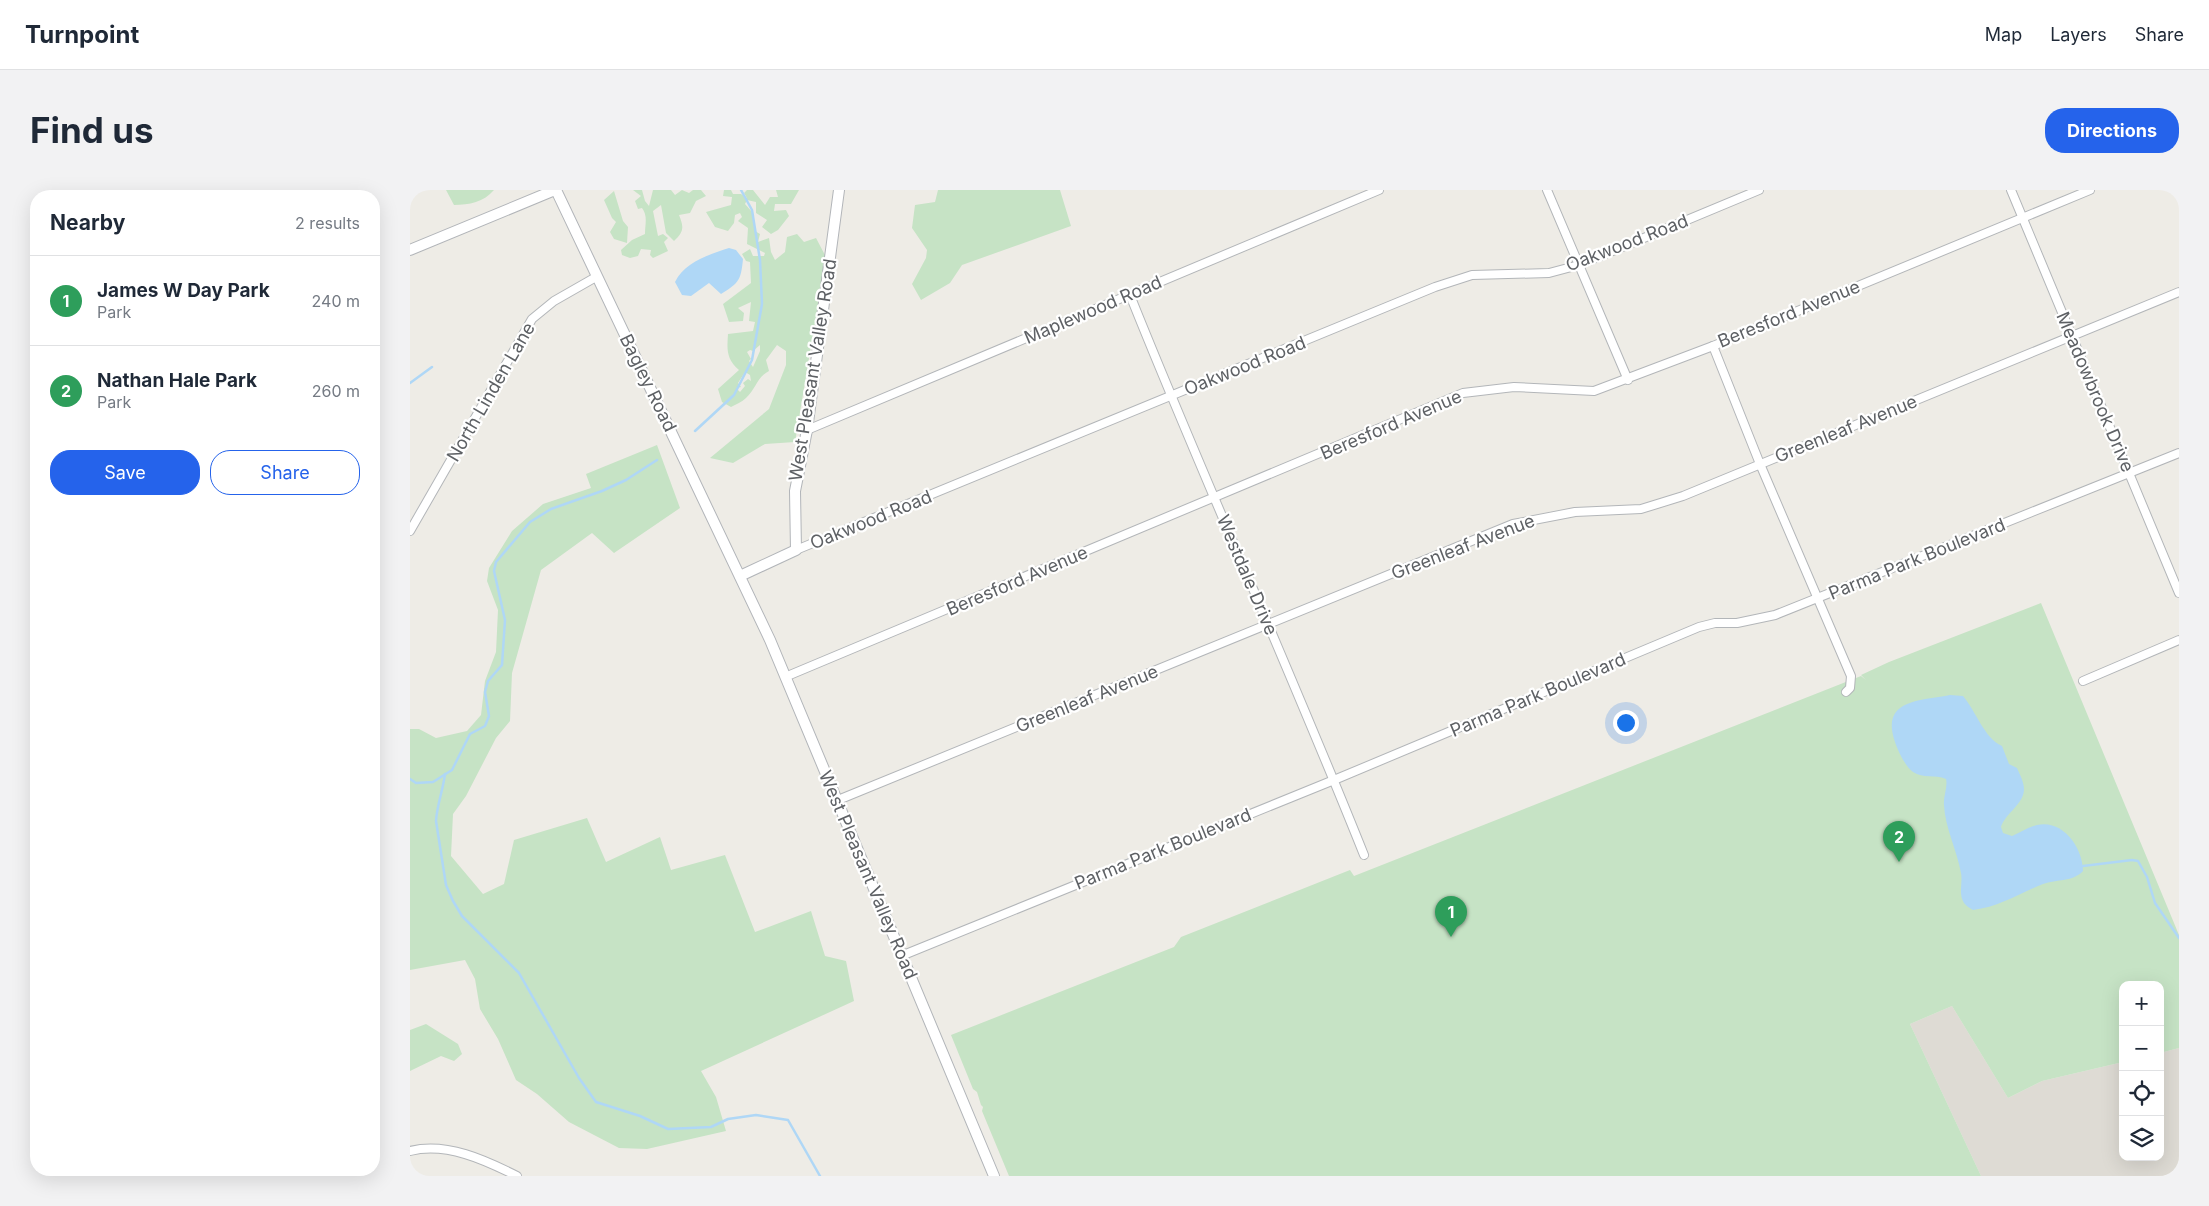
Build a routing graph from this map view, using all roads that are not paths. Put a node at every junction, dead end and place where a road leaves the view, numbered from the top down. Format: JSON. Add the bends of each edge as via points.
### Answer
{"nodes":[{"id":1,"x":555,"y":190,"type":"edge"},
{"id":2,"x":839,"y":190,"type":"edge"},
{"id":3,"x":1379,"y":190,"type":"edge"},
{"id":4,"x":1547,"y":190,"type":"edge"},
{"id":5,"x":1759,"y":190,"type":"edge"},
{"id":6,"x":2011,"y":190,"type":"edge"},
{"id":7,"x":2090,"y":190,"type":"edge"},
{"id":8,"x":2023,"y":217,"type":"junction"},
{"id":9,"x":410,"y":250,"type":"edge"},
{"id":10,"x":1579,"y":265,"type":"junction"},
{"id":11,"x":596,"y":277,"type":"junction"},
{"id":12,"x":2179,"y":292,"type":"edge"},
{"id":13,"x":1130,"y":295,"type":"junction"},
{"id":14,"x":2072,"y":337,"type":"junction"},
{"id":15,"x":1713,"y":346,"type":"junction"},
{"id":16,"x":1628,"y":380,"type":"junction"},
{"id":17,"x":1170,"y":397,"type":"junction"},
{"id":18,"x":807,"y":430,"type":"junction"},
{"id":19,"x":2179,"y":453,"type":"edge"},
{"id":20,"x":1760,"y":464,"type":"junction"},
{"id":21,"x":2128,"y":473,"type":"junction"},
{"id":22,"x":1214,"y":499,"type":"junction"},
{"id":23,"x":410,"y":531,"type":"edge"},
{"id":24,"x":796,"y":550,"type":"junction"},
{"id":25,"x":740,"y":576,"type":"junction"},
{"id":26,"x":2179,"y":594,"type":"edge"},
{"id":27,"x":1819,"y":598,"type":"junction"},
{"id":28,"x":1268,"y":625,"type":"junction"},
{"id":29,"x":2179,"y":640,"type":"edge"},
{"id":30,"x":785,"y":677,"type":"junction"},
{"id":31,"x":2083,"y":680,"type":"dead end"},
{"id":32,"x":1846,"y":692,"type":"dead end"},
{"id":33,"x":1334,"y":780,"type":"junction"},
{"id":34,"x":838,"y":800,"type":"junction"},
{"id":35,"x":1364,"y":855,"type":"dead end"},
{"id":36,"x":902,"y":956,"type":"junction"},
{"id":37,"x":410,"y":1151,"type":"edge"},
{"id":38,"x":517,"y":1176,"type":"edge"},
{"id":39,"x":994,"y":1176,"type":"edge"}],
"edges":[{"from":1,"to":9,"type":"main road"},
{"from":1,"to":11,"type":"main road","name":"Bagley Road"},
{"from":2,"to":18,"type":"main road","name":"West Pleasant Valley Road"},
{"from":3,"to":13,"type":"street","name":"Maplewood Road"},
{"from":4,"to":10,"type":"street"},
{"from":5,"to":10,"type":"street","name":"Oakwood Road"},
{"from":6,"to":8,"type":"street","name":"Meadowbrook Drive"},
{"from":7,"to":8,"type":"street","name":"Beresford Avenue"},
{"from":8,"to":14,"type":"street","name":"Meadowbrook Drive"},
{"from":8,"to":15,"type":"street","name":"Beresford Avenue"},
{"from":10,"to":16,"type":"street"},
{"from":10,"to":17,"type":"street","name":"Oakwood Road","via":[[1549,273],[1472,275],[1435,287]]},
{"from":11,"to":23,"type":"street","name":"North Linden Lane","via":[[554,301],[532,319]]},
{"from":11,"to":25,"type":"main road","name":"Bagley Road"},
{"from":12,"to":14,"type":"street","name":"Greenleaf Avenue"},
{"from":13,"to":17,"type":"street","name":"Westdale Drive"},
{"from":13,"to":18,"type":"street","name":"Maplewood Road"},
{"from":14,"to":20,"type":"street","name":"Greenleaf Avenue"},
{"from":14,"to":21,"type":"street","name":"Meadowbrook Drive"},
{"from":15,"to":16,"type":"street","name":"Beresford Avenue"},
{"from":15,"to":20,"type":"street"},
{"from":16,"to":22,"type":"street","name":"Beresford Avenue","via":[[1594,391],[1514,386],[1463,394]]},
{"from":17,"to":22,"type":"street","name":"Westdale Drive"},
{"from":17,"to":24,"type":"street","name":"Oakwood Road"},
{"from":18,"to":24,"type":"main road","name":"West Pleasant Valley Road","via":[[795,490]]},
{"from":19,"to":21,"type":"street","name":"Parma Park Boulevard"},
{"from":20,"to":27,"type":"street"},
{"from":20,"to":28,"type":"street","name":"Greenleaf Avenue","via":[[1683,496],[1641,509],[1575,512],[1513,524]]},
{"from":21,"to":26,"type":"street","name":"Meadowbrook Drive"},
{"from":21,"to":27,"type":"street","name":"Parma Park Boulevard"},
{"from":22,"to":28,"type":"street","name":"Westdale Drive"},
{"from":22,"to":30,"type":"street","name":"Beresford Avenue"},
{"from":24,"to":25,"type":"main road","name":"Oakwood Road"},
{"from":25,"to":30,"type":"main road","name":"West Pleasant Valley Road"},
{"from":27,"to":32,"type":"street","via":[[1851,676],[1850,688]]},
{"from":27,"to":33,"type":"street","name":"Parma Park Boulevard","via":[[1775,614],[1699,627]]},
{"from":28,"to":33,"type":"street","name":"Westdale Drive"},
{"from":28,"to":34,"type":"street","name":"Greenleaf Avenue"},
{"from":29,"to":31,"type":"street"},
{"from":30,"to":34,"type":"main road","name":"West Pleasant Valley Road"},
{"from":33,"to":35,"type":"street","name":"Westdale Drive"},
{"from":33,"to":36,"type":"street","name":"Parma Park Boulevard"},
{"from":34,"to":36,"type":"main road","name":"West Pleasant Valley Road"},
{"from":36,"to":39,"type":"main road","name":"West Pleasant Valley Road"},
{"from":37,"to":38,"type":"street","via":[[436,1149],[461,1153],[485,1159]]}]}
